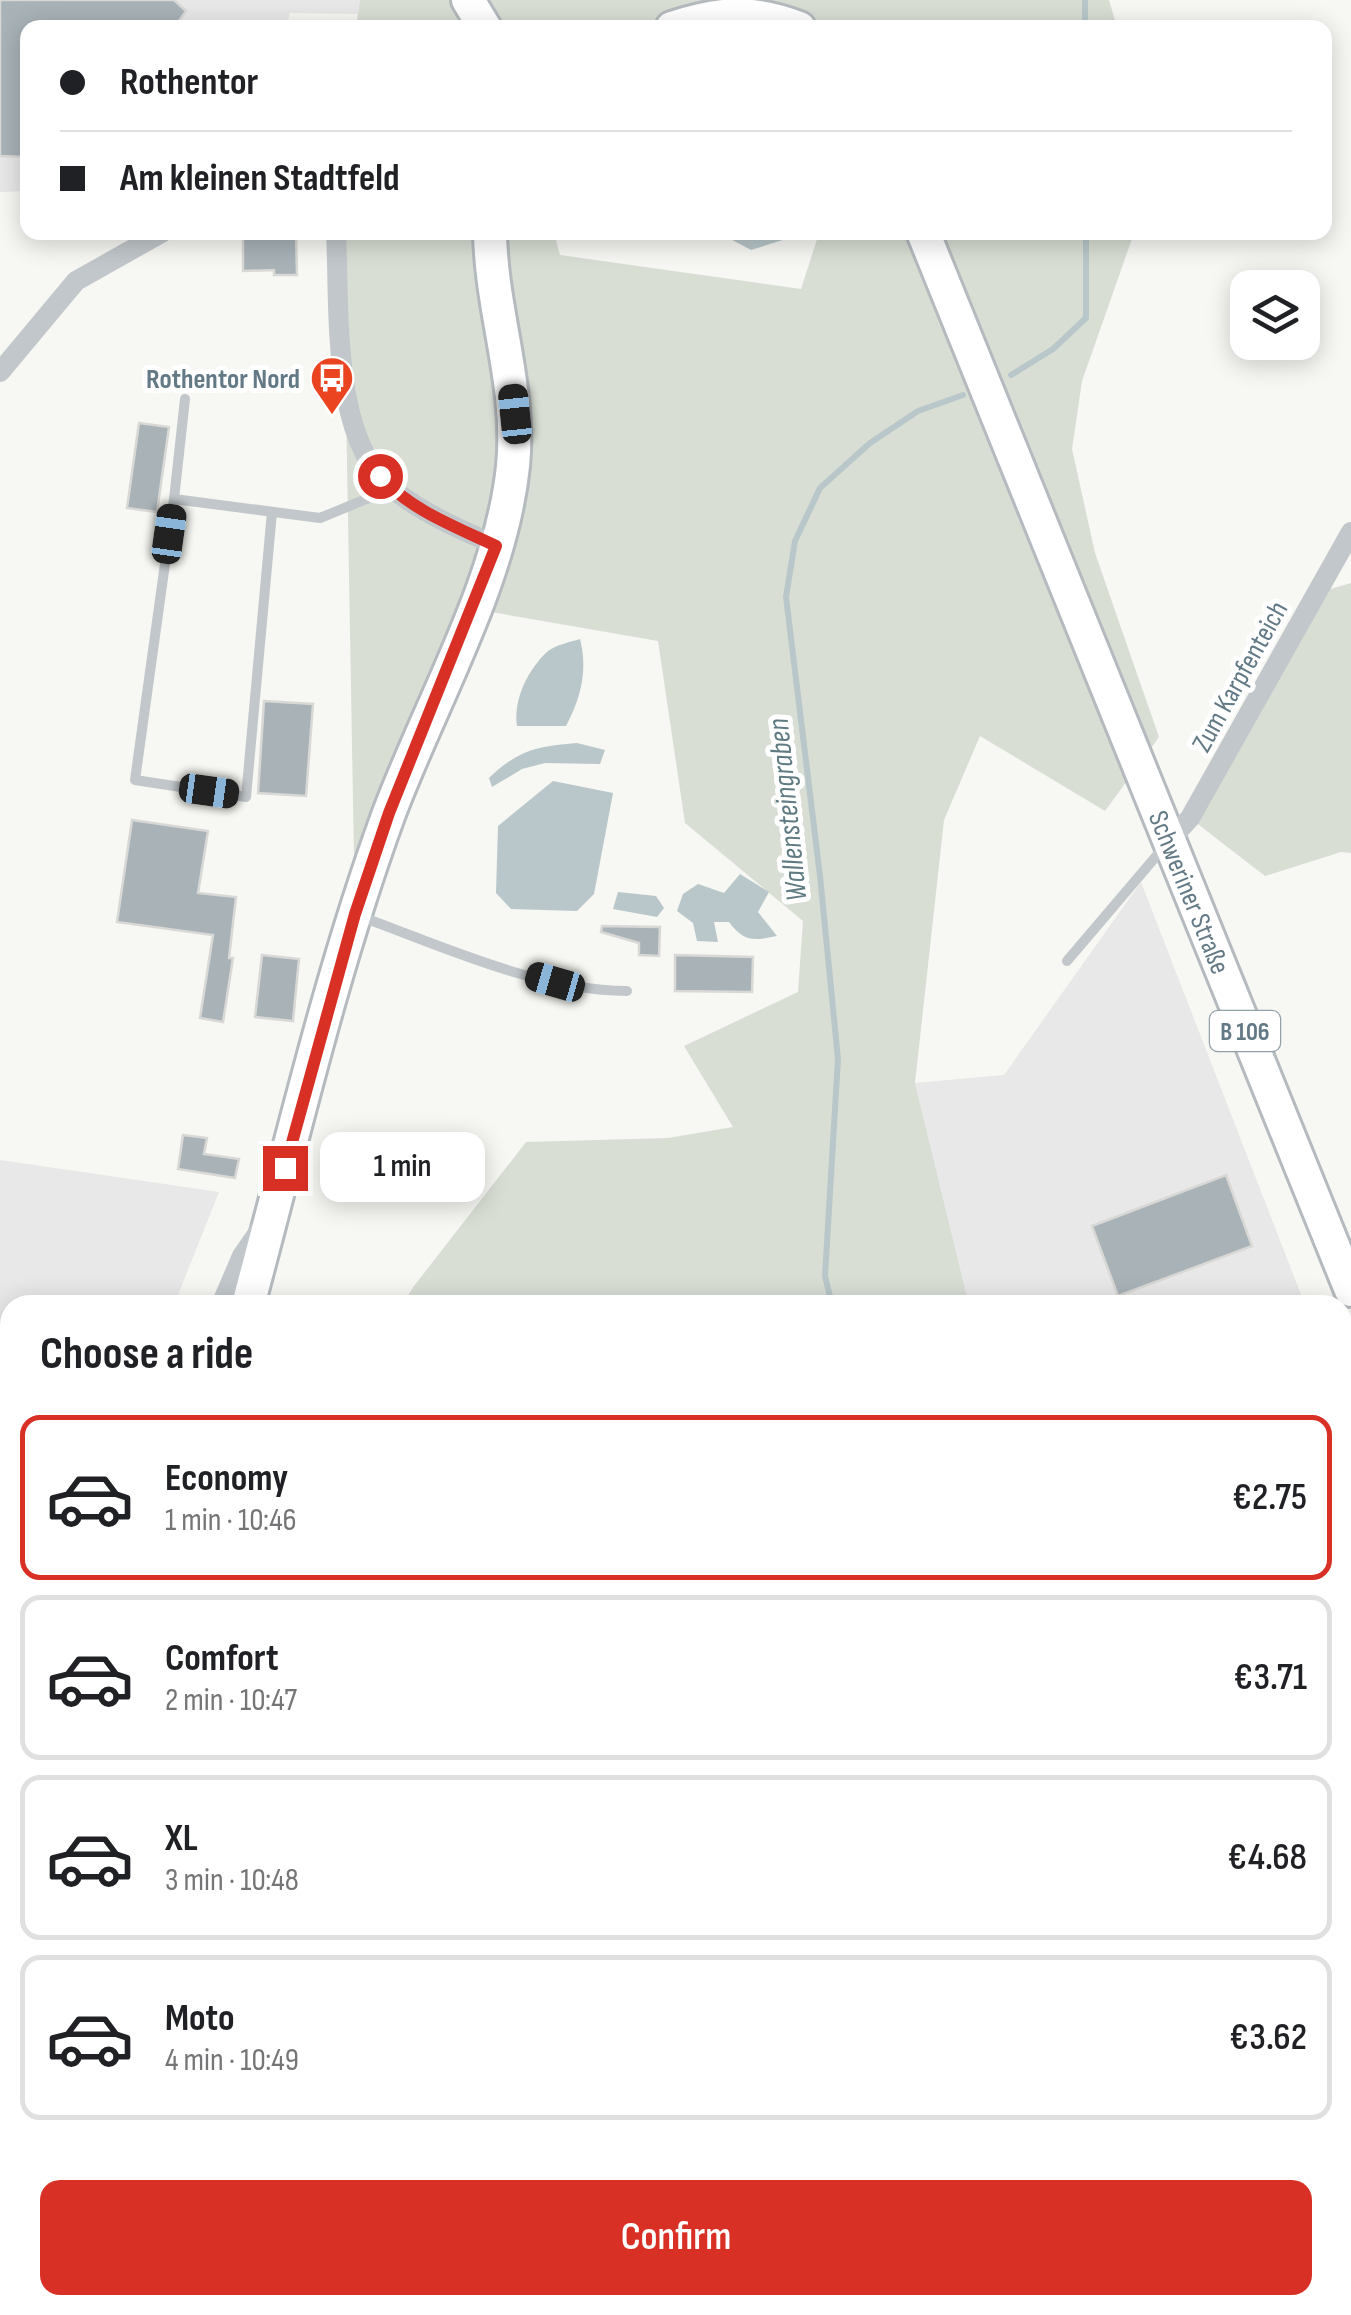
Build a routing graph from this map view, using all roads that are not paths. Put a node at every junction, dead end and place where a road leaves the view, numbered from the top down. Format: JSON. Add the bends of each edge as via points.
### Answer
{"nodes":[{"id":1,"x":751,"y":0,"type":"edge"},
{"id":2,"x":704,"y":20,"type":"edge"},
{"id":3,"x":779,"y":20,"type":"edge"},
{"id":4,"x":786,"y":20,"type":"edge"},
{"id":5,"x":149,"y":240,"type":"edge"},
{"id":6,"x":336,"y":240,"type":"edge"},
{"id":7,"x":491,"y":240,"type":"edge"},
{"id":8,"x":511,"y":240,"type":"edge"},
{"id":9,"x":926,"y":240,"type":"edge"},
{"id":10,"x":510,"y":364,"type":"junction"},
{"id":11,"x":0,"y":372,"type":"edge"},
{"id":12,"x":185,"y":400,"type":"dead end"},
{"id":13,"x":391,"y":489,"type":"junction"},
{"id":14,"x":174,"y":499,"type":"junction"},
{"id":15,"x":272,"y":512,"type":"junction"},
{"id":16,"x":1351,"y":532,"type":"edge"},
{"id":17,"x":496,"y":546,"type":"junction"},
{"id":18,"x":1168,"y":842,"type":"junction"},
{"id":19,"x":355,"y":914,"type":"junction"},
{"id":20,"x":1067,"y":962,"type":"dead end"},
{"id":21,"x":627,"y":990,"type":"dead end"},
{"id":22,"x":272,"y":1217,"type":"junction"},
{"id":23,"x":1351,"y":1290,"type":"edge"},
{"id":24,"x":226,"y":1295,"type":"edge"},
{"id":25,"x":251,"y":1295,"type":"edge"}],
"edges":[{"from":1,"to":4,"type":"main road"},
{"from":2,"to":3,"type":"main road","via":[[728,14]]},
{"from":5,"to":11,"type":"street","via":[[76,281]]},
{"from":6,"to":13,"type":"street","via":[[346,404],[368,461]]},
{"from":7,"to":10,"type":"main road"},
{"from":8,"to":10,"type":"main road","via":[[518,331]]},
{"from":9,"to":18,"type":"main road","name":"Schweriner Straße","number":"B 106"},
{"from":10,"to":17,"type":"main road","via":[[513,468]]},
{"from":12,"to":14,"type":"lane"},
{"from":13,"to":15,"type":"lane","via":[[320,518]]},
{"from":13,"to":17,"type":"street"},
{"from":14,"to":15,"type":"lane"},
{"from":14,"to":15,"type":"lane","via":[[136,780],[246,796]]},
{"from":16,"to":18,"type":"street","name":"Zum Karpfenteich","via":[[1190,818]]},
{"from":17,"to":19,"type":"main road"},
{"from":18,"to":20,"type":"lane"},
{"from":18,"to":23,"type":"main road","name":"Schweriner Straße","number":"B 106"},
{"from":19,"to":21,"type":"lane","via":[[555,982]]},
{"from":19,"to":22,"type":"main road"},
{"from":22,"to":24,"type":"street","via":[[242,1256]]},
{"from":22,"to":25,"type":"main road"}]}
